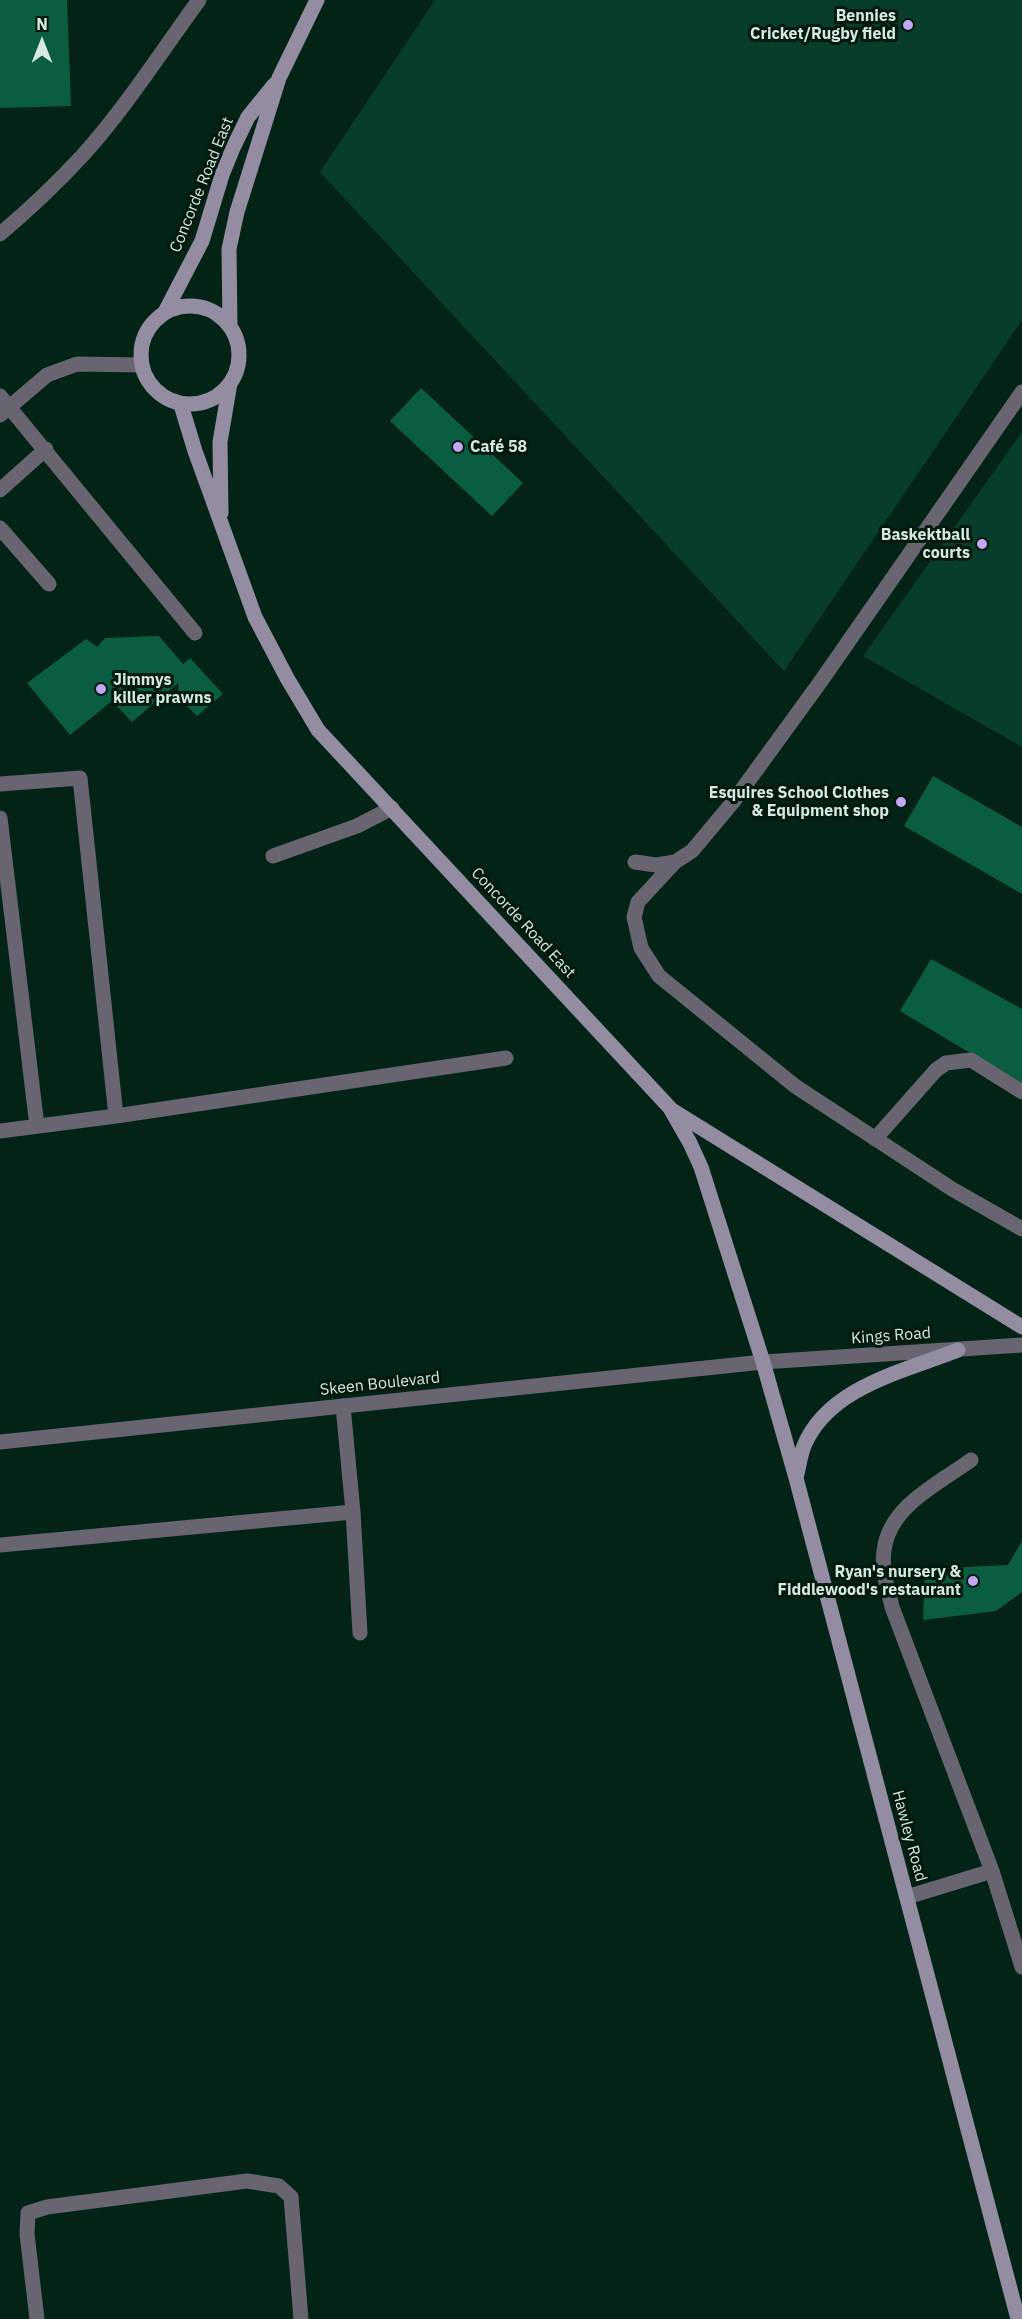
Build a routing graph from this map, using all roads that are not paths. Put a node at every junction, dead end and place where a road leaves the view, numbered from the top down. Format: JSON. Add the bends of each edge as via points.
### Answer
{"nodes":[{"id":1,"x":198,"y":0,"type":"edge"},
{"id":2,"x":317,"y":0,"type":"edge"},
{"id":3,"x":279,"y":78,"type":"junction"},
{"id":4,"x":0,"y":234,"type":"edge"},
{"id":5,"x":165,"y":312,"type":"junction"},
{"id":6,"x":230,"y":326,"type":"junction"},
{"id":7,"x":141,"y":365,"type":"junction"},
{"id":8,"x":230,"y":383,"type":"junction"},
{"id":9,"x":1022,"y":392,"type":"edge"},
{"id":10,"x":182,"y":405,"type":"junction"},
{"id":11,"x":3,"y":406,"type":"edge"},
{"id":12,"x":46,"y":449,"type":"junction"},
{"id":13,"x":0,"y":490,"type":"edge"},
{"id":14,"x":222,"y":525,"type":"junction"},
{"id":15,"x":2,"y":534,"type":"edge"},
{"id":16,"x":50,"y":584,"type":"dead end"},
{"id":17,"x":195,"y":633,"type":"dead end"},
{"id":18,"x":0,"y":784,"type":"edge"},
{"id":19,"x":392,"y":808,"type":"junction"},
{"id":20,"x":0,"y":818,"type":"edge"},
{"id":21,"x":273,"y":856,"type":"dead end"},
{"id":22,"x":635,"y":862,"type":"dead end"},
{"id":23,"x":675,"y":862,"type":"junction"},
{"id":24,"x":506,"y":1058,"type":"dead end"},
{"id":25,"x":1022,"y":1092,"type":"edge"},
{"id":26,"x":670,"y":1108,"type":"junction"},
{"id":27,"x":116,"y":1116,"type":"junction"},
{"id":28,"x":37,"y":1126,"type":"junction"},
{"id":29,"x":0,"y":1131,"type":"edge"},
{"id":30,"x":875,"y":1139,"type":"junction"},
{"id":31,"x":1022,"y":1229,"type":"edge"},
{"id":32,"x":1022,"y":1327,"type":"edge"},
{"id":33,"x":1022,"y":1345,"type":"edge"},
{"id":34,"x":958,"y":1350,"type":"junction"},
{"id":35,"x":763,"y":1362,"type":"junction"},
{"id":36,"x":343,"y":1406,"type":"junction"},
{"id":37,"x":0,"y":1442,"type":"edge"},
{"id":38,"x":971,"y":1460,"type":"dead end"},
{"id":39,"x":796,"y":1478,"type":"junction"},
{"id":40,"x":353,"y":1512,"type":"junction"},
{"id":41,"x":0,"y":1545,"type":"edge"},
{"id":42,"x":360,"y":1633,"type":"dead end"},
{"id":43,"x":992,"y":1872,"type":"junction"},
{"id":44,"x":907,"y":1897,"type":"junction"},
{"id":45,"x":1022,"y":1967,"type":"edge"},
{"id":46,"x":37,"y":2319,"type":"edge"},
{"id":47,"x":301,"y":2319,"type":"edge"},
{"id":48,"x":1018,"y":2319,"type":"edge"}],
"edges":[{"from":1,"to":4,"type":"street","via":[[84,154]]},
{"from":2,"to":3,"type":"main road","name":"Concorde Road East"},
{"from":3,"to":5,"type":"main road","name":"Concorde Road East","via":[[248,117],[222,175],[202,241]]},
{"from":3,"to":6,"type":"main road","name":"Concorde Road East","via":[[229,249]]},
{"from":5,"to":6,"type":"main road","via":[[200,307],[220,315]]},
{"from":5,"to":7,"type":"main road","via":[[144,334]]},
{"from":6,"to":8,"type":"main road","via":[[239,355]]},
{"from":7,"to":10,"type":"main road","via":[[158,393]]},
{"from":7,"to":11,"type":"street","via":[[77,364],[47,375]]},
{"from":8,"to":10,"type":"main road","via":[[203,402]]},
{"from":8,"to":14,"type":"main road","name":"Concorde Road East","via":[[220,442]]},
{"from":9,"to":23,"type":"street","via":[[733,802],[692,851]]},
{"from":10,"to":14,"type":"main road","name":"Concorde Road East"},
{"from":11,"to":12,"type":"street"},
{"from":12,"to":13,"type":"street"},
{"from":12,"to":17,"type":"street"},
{"from":14,"to":19,"type":"main road","name":"Concorde Road East","via":[[255,617],[318,730]]},
{"from":15,"to":16,"type":"street"},
{"from":18,"to":27,"type":"street","via":[[80,778]]},
{"from":19,"to":21,"type":"street","via":[[357,826]]},
{"from":19,"to":26,"type":"main road","name":"Concorde Road East"},
{"from":20,"to":28,"type":"street"},
{"from":22,"to":23,"type":"street"},
{"from":23,"to":30,"type":"street","via":[[638,902],[634,917],[642,948],[659,976],[795,1086]]},
{"from":24,"to":27,"type":"street"},
{"from":25,"to":30,"type":"street","via":[[971,1060],[946,1063]]},
{"from":26,"to":32,"type":"main road"},
{"from":26,"to":35,"type":"main road","name":"Concorde Road East","via":[[710,1190]]},
{"from":27,"to":28,"type":"street"},
{"from":28,"to":29,"type":"street"},
{"from":30,"to":31,"type":"street"},
{"from":33,"to":34,"type":"street","name":"Kings Road"},
{"from":34,"to":35,"type":"street","name":"Kings Road"},
{"from":34,"to":39,"type":"main road","via":[[873,1383],[833,1407],[804,1446]]},
{"from":35,"to":36,"type":"street","name":"Skeen Boulevard"},
{"from":35,"to":39,"type":"main road","name":"Hawley Road"},
{"from":36,"to":37,"type":"street","name":"Skeen Boulevard"},
{"from":36,"to":40,"type":"street"},
{"from":38,"to":43,"type":"street","via":[[902,1509],[889,1528],[883,1552],[892,1607]]},
{"from":39,"to":44,"type":"main road","name":"Hawley Road"},
{"from":40,"to":41,"type":"street"},
{"from":40,"to":42,"type":"street"},
{"from":43,"to":44,"type":"street"},
{"from":43,"to":45,"type":"street"},
{"from":44,"to":48,"type":"main road","name":"Hawley Road"},
{"from":46,"to":47,"type":"street","via":[[28,2213],[47,2207],[247,2181],[279,2186],[291,2197]]}]}
